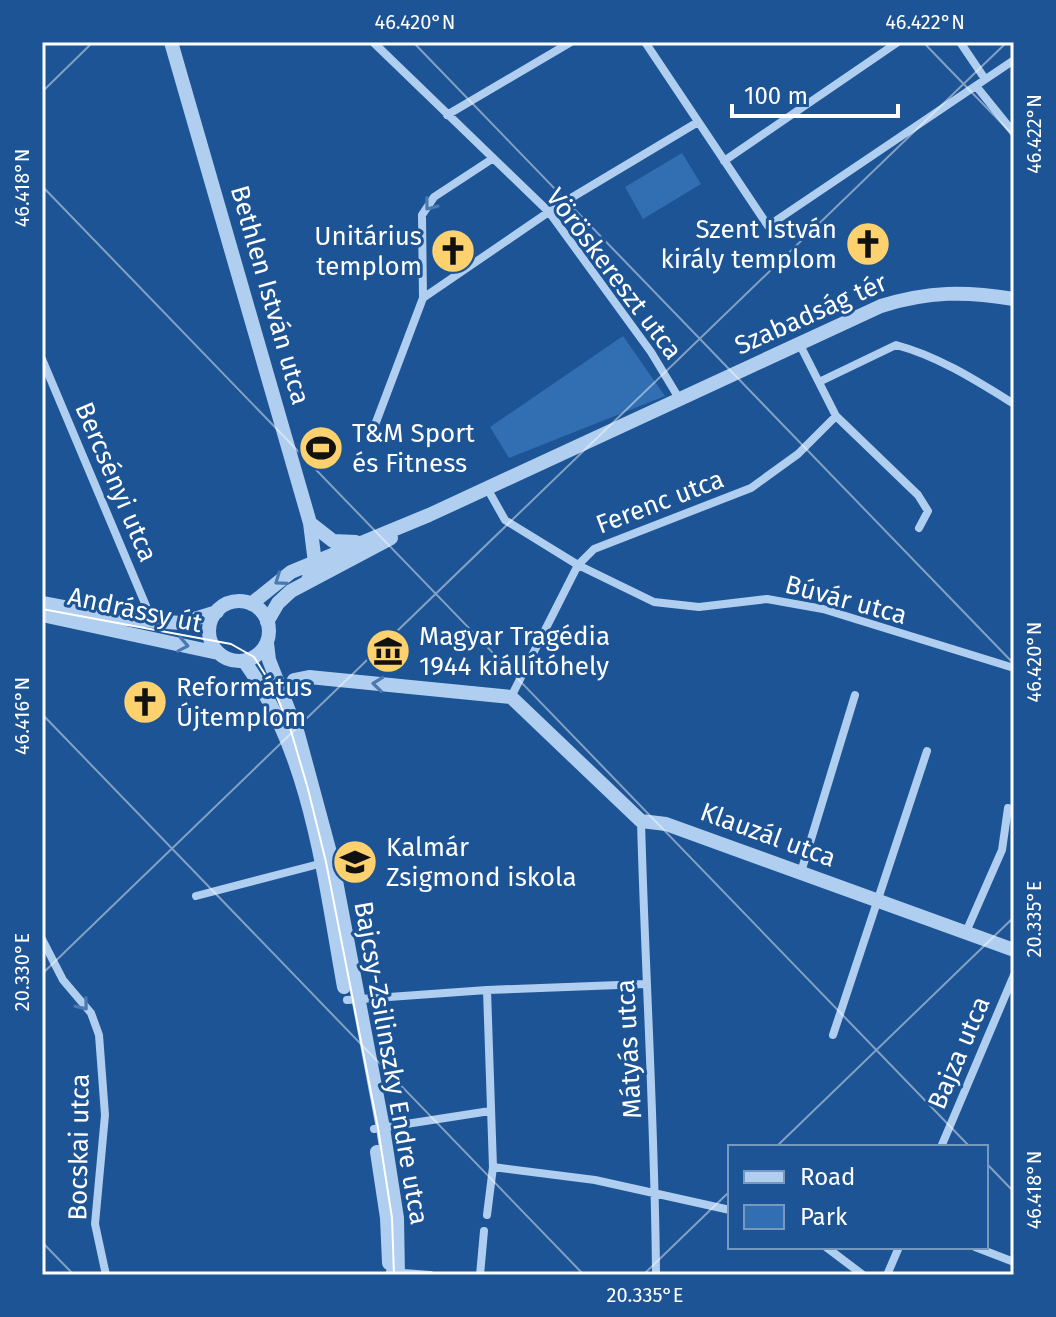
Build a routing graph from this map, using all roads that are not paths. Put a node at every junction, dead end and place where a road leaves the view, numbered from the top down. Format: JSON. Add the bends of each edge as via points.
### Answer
{"nodes":[{"id":1,"x":171,"y":42,"type":"edge"},
{"id":2,"x":373,"y":42,"type":"edge"},
{"id":3,"x":571,"y":42,"type":"edge"},
{"id":4,"x":645,"y":42,"type":"edge"},
{"id":5,"x":898,"y":42,"type":"edge"},
{"id":6,"x":960,"y":42,"type":"edge"},
{"id":7,"x":1014,"y":60,"type":"edge"},
{"id":8,"x":985,"y":79,"type":"junction"},
{"id":9,"x":976,"y":86,"type":"junction"},
{"id":10,"x":447,"y":115,"type":"junction"},
{"id":11,"x":698,"y":122,"type":"junction"},
{"id":12,"x":1014,"y":133,"type":"edge"},
{"id":13,"x":492,"y":159,"type":"junction"},
{"id":14,"x":724,"y":161,"type":"junction"},
{"id":15,"x":549,"y":212,"type":"junction"},
{"id":16,"x":423,"y":298,"type":"junction"},
{"id":17,"x":1014,"y":299,"type":"edge"},
{"id":18,"x":799,"y":343,"type":"junction"},
{"id":19,"x":42,"y":359,"type":"edge"},
{"id":20,"x":819,"y":382,"type":"junction"},
{"id":21,"x":680,"y":400,"type":"junction"},
{"id":22,"x":1014,"y":404,"type":"edge"},
{"id":23,"x":836,"y":416,"type":"junction"},
{"id":24,"x":370,"y":438,"type":"dead end"},
{"id":25,"x":487,"y":488,"type":"junction"},
{"id":26,"x":429,"y":515,"type":"junction"},
{"id":27,"x":310,"y":523,"type":"junction"},
{"id":28,"x":919,"y":528,"type":"dead end"},
{"id":29,"x":363,"y":542,"type":"junction"},
{"id":30,"x":315,"y":563,"type":"junction"},
{"id":31,"x":578,"y":565,"type":"junction"},
{"id":32,"x":308,"y":580,"type":"junction"},
{"id":33,"x":42,"y":603,"type":"edge"},
{"id":34,"x":251,"y":604,"type":"junction"},
{"id":35,"x":217,"y":611,"type":"junction"},
{"id":36,"x":42,"y":615,"type":"edge"},
{"id":37,"x":152,"y":620,"type":"junction"},
{"id":38,"x":267,"y":622,"type":"junction"},
{"id":39,"x":267,"y":643,"type":"junction"},
{"id":40,"x":218,"y":653,"type":"junction"},
{"id":41,"x":244,"y":661,"type":"junction"},
{"id":42,"x":1014,"y":668,"type":"edge"},
{"id":43,"x":287,"y":682,"type":"junction"},
{"id":44,"x":855,"y":695,"type":"dead end"},
{"id":45,"x":511,"y":697,"type":"junction"},
{"id":46,"x":927,"y":751,"type":"dead end"},
{"id":47,"x":1008,"y":808,"type":"dead end"},
{"id":48,"x":641,"y":821,"type":"junction"},
{"id":49,"x":326,"y":862,"type":"junction"},
{"id":50,"x":801,"y":872,"type":"junction"},
{"id":51,"x":196,"y":896,"type":"dead end"},
{"id":52,"x":877,"y":900,"type":"junction"},
{"id":53,"x":966,"y":932,"type":"junction"},
{"id":54,"x":42,"y":939,"type":"edge"},
{"id":55,"x":1014,"y":950,"type":"edge"},
{"id":56,"x":1014,"y":975,"type":"edge"},
{"id":57,"x":645,"y":984,"type":"junction"},
{"id":58,"x":487,"y":990,"type":"junction"},
{"id":59,"x":352,"y":999,"type":"junction"},
{"id":60,"x":833,"y":1035,"type":"dead end"},
{"id":61,"x":490,"y":1111,"type":"junction"},
{"id":62,"x":378,"y":1128,"type":"junction"},
{"id":63,"x":942,"y":1145,"type":"edge"},
{"id":64,"x":493,"y":1167,"type":"junction"},
{"id":65,"x":656,"y":1192,"type":"junction"},
{"id":66,"x":728,"y":1210,"type":"edge"},
{"id":67,"x":487,"y":1215,"type":"dead end"},
{"id":68,"x":484,"y":1231,"type":"dead end"},
{"id":69,"x":829,"y":1249,"type":"edge"},
{"id":70,"x":898,"y":1249,"type":"edge"},
{"id":71,"x":980,"y":1249,"type":"edge"},
{"id":72,"x":1014,"y":1262,"type":"edge"},
{"id":73,"x":394,"y":1273,"type":"edge"},
{"id":74,"x":106,"y":1275,"type":"edge"},
{"id":75,"x":430,"y":1275,"type":"edge"},
{"id":76,"x":480,"y":1275,"type":"edge"},
{"id":77,"x":656,"y":1275,"type":"edge"},
{"id":78,"x":863,"y":1275,"type":"edge"},
{"id":79,"x":887,"y":1275,"type":"edge"}],
"edges":[{"from":1,"to":27,"type":"street","name":"Bethlen István utca"},
{"from":2,"to":10,"type":"street","name":"Vöröskereszt utca"},
{"from":3,"to":10,"type":"street"},
{"from":4,"to":11,"type":"street"},
{"from":5,"to":14,"type":"street"},
{"from":6,"to":8,"type":"street"},
{"from":7,"to":8,"type":"street"},
{"from":8,"to":9,"type":"street"},
{"from":9,"to":12,"type":"street"},
{"from":9,"to":14,"type":"street","via":[[768,226]]},
{"from":10,"to":13,"type":"street","name":"Vöröskereszt utca"},
{"from":11,"to":14,"type":"street"},
{"from":11,"to":15,"type":"street"},
{"from":13,"to":15,"type":"street","name":"Vöröskereszt utca"},
{"from":13,"to":16,"type":"street","one_way":true,"via":[[425,207]]},
{"from":15,"to":16,"type":"street"},
{"from":15,"to":21,"type":"street","name":"Vöröskereszt utca"},
{"from":16,"to":24,"type":"street"},
{"from":17,"to":18,"type":"street","name":"Szabadság tér","via":[[946,292],[913,296]]},
{"from":18,"to":20,"type":"street"},
{"from":18,"to":21,"type":"street","name":"Szabadság tér"},
{"from":19,"to":37,"type":"street","name":"Bercsényi utca"},
{"from":20,"to":22,"type":"street","via":[[896,345],[916,350]]},
{"from":20,"to":23,"type":"street"},
{"from":21,"to":25,"type":"street","name":"Szabadság tér"},
{"from":23,"to":28,"type":"street","via":[[918,495],[928,511]]},
{"from":23,"to":31,"type":"street","name":"Ferenc utca","via":[[798,454],[751,488],[594,549]]},
{"from":25,"to":26,"type":"street","name":"Szabadság tér"},
{"from":25,"to":31,"type":"street","name":"Búvár utca","via":[[505,520]]},
{"from":26,"to":29,"type":"street"},
{"from":26,"to":32,"type":"street","via":[[362,556]]},
{"from":27,"to":29,"type":"street","via":[[333,541]]},
{"from":27,"to":30,"type":"street","name":"Bethlen István utca"},
{"from":29,"to":30,"type":"street"},
{"from":30,"to":32,"type":"street"},
{"from":30,"to":34,"type":"street","one_way":true,"via":[[291,572]]},
{"from":31,"to":42,"type":"street","name":"Búvár utca","via":[[654,602],[699,607],[767,599],[823,609]]},
{"from":31,"to":45,"type":"street","name":"Ferenc utca"},
{"from":32,"to":38,"type":"street","via":[[278,603]]},
{"from":33,"to":37,"type":"street","name":"Andrássy út"},
{"from":34,"to":35,"type":"street","via":[[232,602]]},
{"from":34,"to":38,"type":"street"},
{"from":35,"to":37,"type":"street","name":"Andrássy út","via":[[181,623]]},
{"from":35,"to":40,"type":"street","via":[[209,630]]},
{"from":36,"to":40,"type":"street","name":"Andrássy út","one_way":true},
{"from":38,"to":39,"type":"street"},
{"from":39,"to":41,"type":"street"},
{"from":39,"to":43,"type":"street","name":"Bajcsy-Zsilinszky Endre utca","via":[[269,660]]},
{"from":40,"to":41,"type":"street"},
{"from":41,"to":49,"type":"street","name":"Bajcsy-Zsilinszky Endre utca","via":[[291,749]]},
{"from":45,"to":43,"type":"street","one_way":true,"via":[[309,677]]},
{"from":43,"to":49,"type":"street","name":"Bajcsy-Zsilinszky Endre utca"},
{"from":44,"to":50,"type":"street"},
{"from":45,"to":48,"type":"street"},
{"from":46,"to":52,"type":"street"},
{"from":47,"to":53,"type":"street","via":[[1002,850]]},
{"from":48,"to":50,"type":"street","name":"Klauzál utca","via":[[666,824]]},
{"from":48,"to":57,"type":"street","name":"Mátyás utca"},
{"from":49,"to":51,"type":"street"},
{"from":49,"to":59,"type":"street","name":"Bajcsy-Zsilinszky Endre utca"},
{"from":50,"to":52,"type":"street","name":"Klauzál utca"},
{"from":52,"to":53,"type":"street","name":"Klauzál utca"},
{"from":52,"to":60,"type":"street"},
{"from":53,"to":55,"type":"street","name":"Klauzál utca"},
{"from":54,"to":74,"type":"street","name":"Bocskai utca","one_way":true,"via":[[63,980],[91,1013],[99,1035],[105,1115],[95,1224]]},
{"from":56,"to":63,"type":"street","name":"Bajza utca"},
{"from":57,"to":58,"type":"street"},
{"from":57,"to":65,"type":"street","name":"Mátyás utca"},
{"from":58,"to":59,"type":"street"},
{"from":58,"to":61,"type":"street"},
{"from":59,"to":62,"type":"street","name":"Bajcsy-Zsilinszky Endre utca"},
{"from":61,"to":62,"type":"street"},
{"from":61,"to":64,"type":"street"},
{"from":62,"to":73,"type":"street","name":"Bajcsy-Zsilinszky Endre utca"},
{"from":64,"to":65,"type":"street"},
{"from":64,"to":67,"type":"street"},
{"from":65,"to":66,"type":"street"},
{"from":65,"to":77,"type":"street","name":"Mátyás utca"},
{"from":68,"to":76,"type":"street"},
{"from":69,"to":78,"type":"street"},
{"from":70,"to":79,"type":"street"},
{"from":71,"to":72,"type":"street"},
{"from":73,"to":75,"type":"street"}]}
